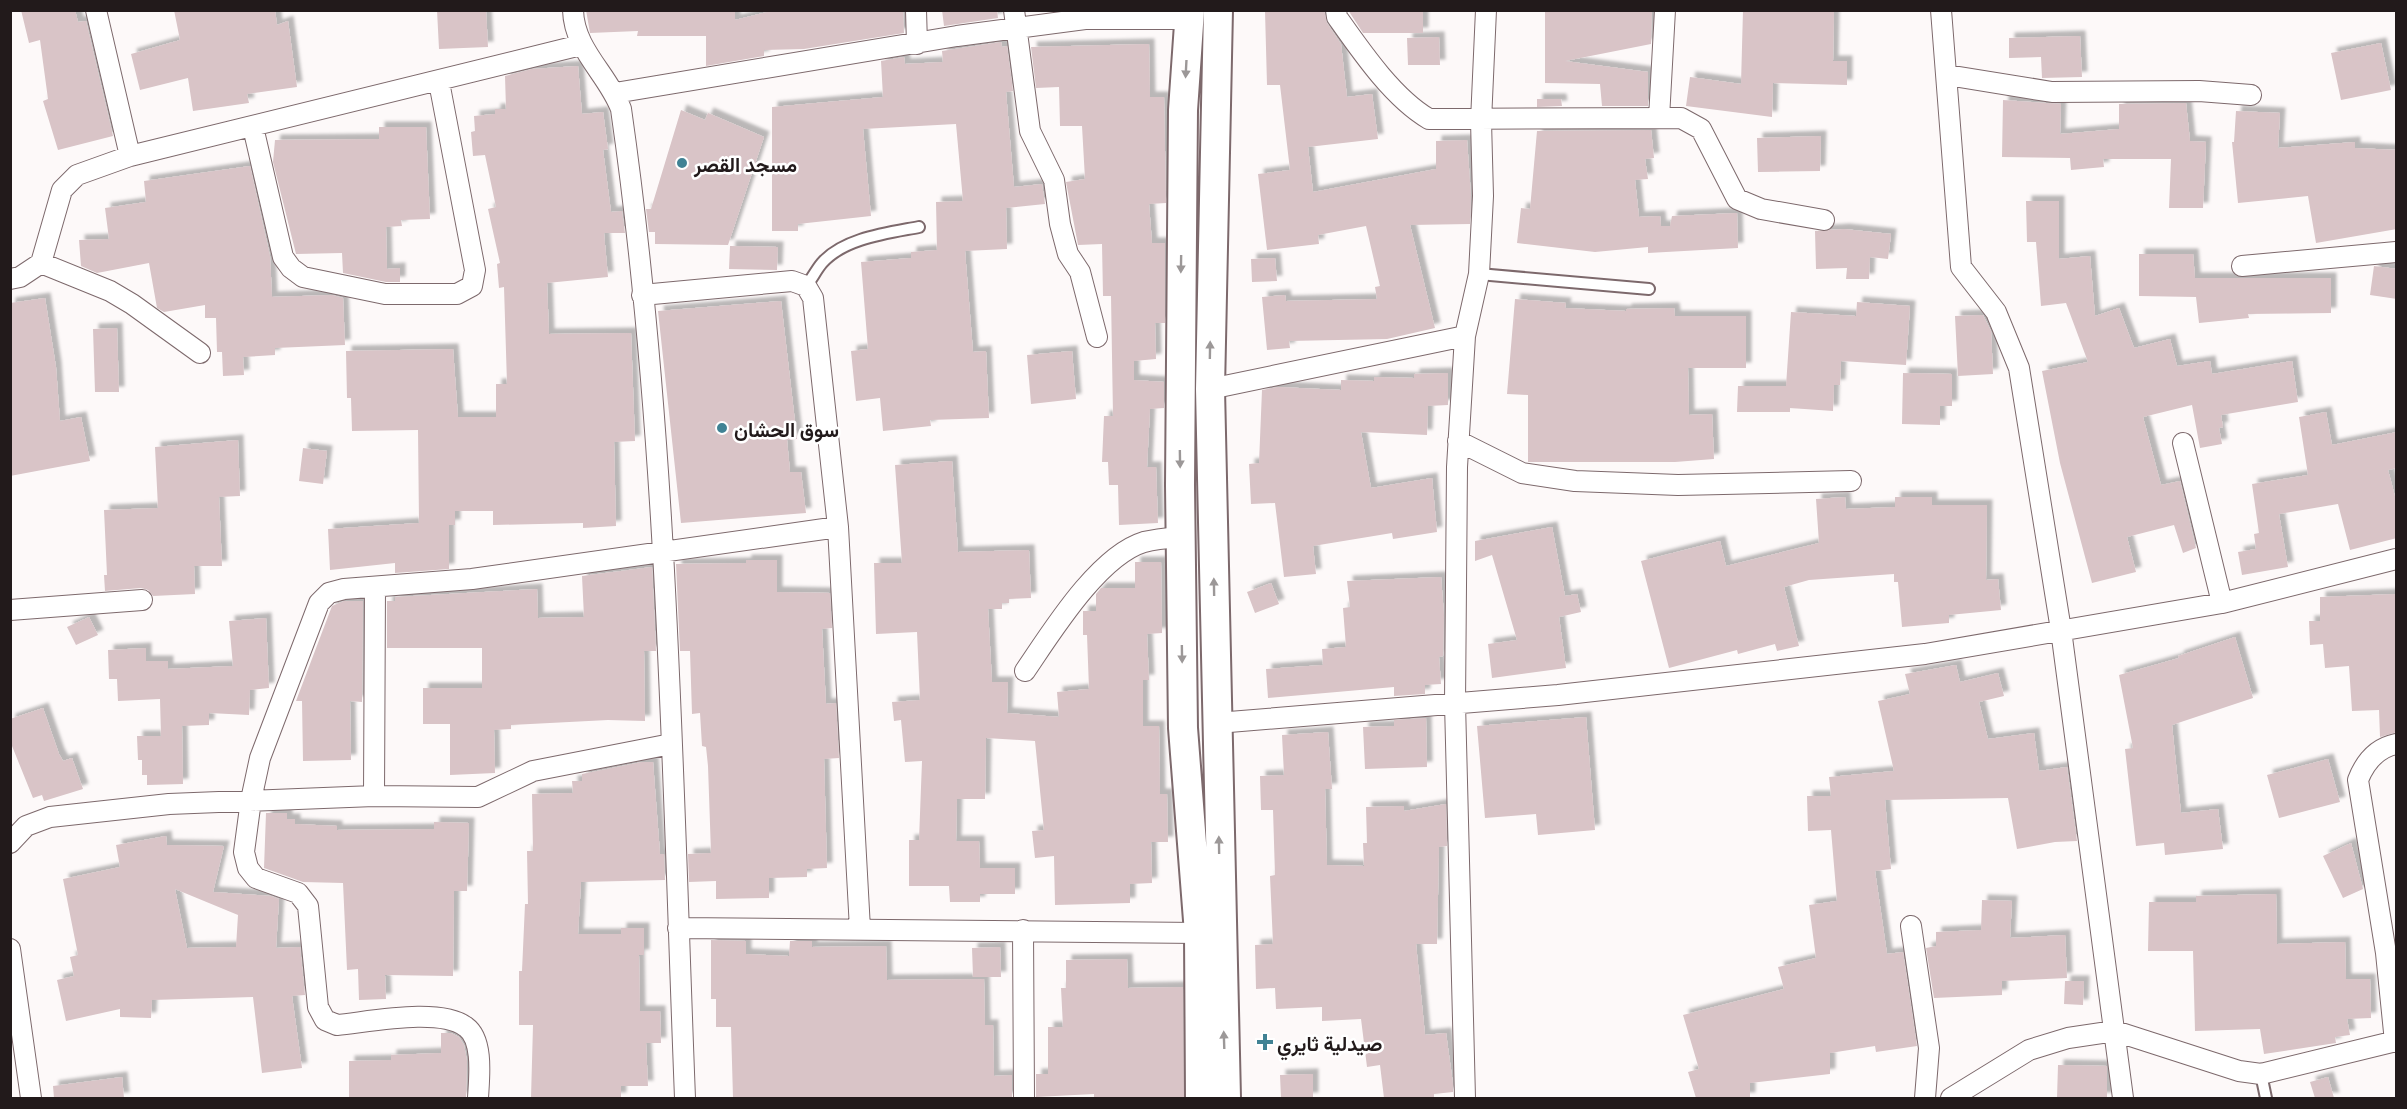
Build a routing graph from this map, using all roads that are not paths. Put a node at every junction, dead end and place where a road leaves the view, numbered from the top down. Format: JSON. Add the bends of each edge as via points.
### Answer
{"nodes":[{"id":1,"x":96,"y":10,"type":"edge"},
{"id":2,"x":573,"y":10,"type":"edge"},
{"id":3,"x":916,"y":10,"type":"edge"},
{"id":4,"x":1218,"y":10,"type":"edge"},
{"id":5,"x":1336,"y":10,"type":"edge"},
{"id":6,"x":1486,"y":10,"type":"edge"},
{"id":7,"x":1665,"y":10,"type":"edge"},
{"id":8,"x":1941,"y":10,"type":"edge"},
{"id":9,"x":1189,"y":15,"type":"edge"},
{"id":10,"x":1016,"y":19,"type":"edge"},
{"id":11,"x":917,"y":44,"type":"junction"},
{"id":12,"x":581,"y":45,"type":"junction"},
{"id":13,"x":1947,"y":75,"type":"junction"},
{"id":14,"x":439,"y":82,"type":"junction"},
{"id":15,"x":615,"y":93,"type":"junction"},
{"id":16,"x":2251,"y":95,"type":"dead end"},
{"id":17,"x":1659,"y":118,"type":"junction"},
{"id":18,"x":1481,"y":121,"type":"junction"},
{"id":19,"x":253,"y":128,"type":"junction"},
{"id":20,"x":130,"y":156,"type":"junction"},
{"id":21,"x":1824,"y":220,"type":"dead end"},
{"id":22,"x":919,"y":227,"type":"dead end"},
{"id":23,"x":2397,"y":252,"type":"edge"},
{"id":24,"x":41,"y":263,"type":"junction"},
{"id":25,"x":2242,"y":266,"type":"dead end"},
{"id":26,"x":1479,"y":274,"type":"junction"},
{"id":27,"x":10,"y":279,"type":"edge"},
{"id":28,"x":806,"y":286,"type":"junction"},
{"id":29,"x":1649,"y":289,"type":"dead end"},
{"id":30,"x":642,"y":295,"type":"junction"},
{"id":31,"x":1465,"y":336,"type":"junction"},
{"id":32,"x":1097,"y":337,"type":"dead end"},
{"id":33,"x":200,"y":353,"type":"dead end"},
{"id":34,"x":1210,"y":389,"type":"junction"},
{"id":35,"x":1458,"y":441,"type":"junction"},
{"id":36,"x":2182,"y":442,"type":"dead end"},
{"id":37,"x":1851,"y":481,"type":"dead end"},
{"id":38,"x":838,"y":527,"type":"junction"},
{"id":39,"x":1181,"y":537,"type":"junction"},
{"id":40,"x":663,"y":553,"type":"junction"},
{"id":41,"x":2397,"y":559,"type":"edge"},
{"id":42,"x":375,"y":587,"type":"junction"},
{"id":43,"x":142,"y":600,"type":"dead end"},
{"id":44,"x":2222,"y":603,"type":"junction"},
{"id":45,"x":10,"y":610,"type":"edge"},
{"id":46,"x":2061,"y":630,"type":"junction"},
{"id":47,"x":1025,"y":671,"type":"dead end"},
{"id":48,"x":1455,"y":703,"type":"junction"},
{"id":49,"x":1217,"y":723,"type":"junction"},
{"id":50,"x":671,"y":744,"type":"junction"},
{"id":51,"x":2397,"y":744,"type":"edge"},
{"id":52,"x":374,"y":796,"type":"junction"},
{"id":53,"x":251,"y":800,"type":"junction"},
{"id":54,"x":10,"y":843,"type":"edge"},
{"id":55,"x":1911,"y":926,"type":"dead end"},
{"id":56,"x":678,"y":928,"type":"junction"},
{"id":57,"x":860,"y":929,"type":"junction"},
{"id":58,"x":1023,"y":930,"type":"junction"},
{"id":59,"x":1199,"y":933,"type":"junction"},
{"id":60,"x":10,"y":949,"type":"edge"},
{"id":61,"x":2115,"y":1030,"type":"junction"},
{"id":62,"x":2396,"y":1042,"type":"edge"},
{"id":63,"x":2261,"y":1074,"type":"junction"},
{"id":64,"x":31,"y":1098,"type":"edge"},
{"id":65,"x":478,"y":1098,"type":"edge"},
{"id":66,"x":685,"y":1098,"type":"edge"},
{"id":67,"x":1024,"y":1098,"type":"edge"},
{"id":68,"x":1200,"y":1098,"type":"edge"},
{"id":69,"x":1226,"y":1098,"type":"edge"},
{"id":70,"x":1465,"y":1098,"type":"edge"},
{"id":71,"x":1925,"y":1098,"type":"edge"},
{"id":72,"x":1951,"y":1098,"type":"edge"},
{"id":73,"x":2123,"y":1098,"type":"edge"},
{"id":74,"x":2266,"y":1098,"type":"edge"}],
"edges":[{"from":1,"to":20,"type":"street"},
{"from":2,"to":12,"type":"street"},
{"from":3,"to":11,"type":"street"},
{"from":34,"to":4,"type":"main road","one_way":true},
{"from":5,"to":18,"type":"street","via":[[1348,33],[1413,110],[1429,120]]},
{"from":6,"to":18,"type":"street"},
{"from":7,"to":17,"type":"street"},
{"from":8,"to":13,"type":"street"},
{"from":9,"to":10,"type":"street"},
{"from":9,"to":39,"type":"main road","one_way":true,"via":[[1183,110]]},
{"from":10,"to":11,"type":"street"},
{"from":10,"to":32,"type":"street","via":[[1030,132],[1054,180],[1068,254],[1080,272]]},
{"from":11,"to":15,"type":"street"},
{"from":12,"to":14,"type":"street"},
{"from":12,"to":15,"type":"street"},
{"from":13,"to":16,"type":"street","via":[[2052,92],[2199,91]]},
{"from":13,"to":46,"type":"street","via":[[1961,267],[1996,312],[2019,368]]},
{"from":14,"to":19,"type":"street"},
{"from":14,"to":19,"type":"street","via":[[475,270],[472,286],[457,294],[386,294],[303,277],[291,268],[283,257]]},
{"from":15,"to":30,"type":"street","via":[[623,126]]},
{"from":17,"to":18,"type":"street"},
{"from":17,"to":21,"type":"street","via":[[1681,118],[1701,129],[1737,199],[1761,209]]},
{"from":18,"to":26,"type":"street"},
{"from":19,"to":20,"type":"street"},
{"from":20,"to":24,"type":"street","via":[[77,175],[62,190]]},
{"from":22,"to":28,"type":"lane","via":[[843,248],[823,262]]},
{"from":23,"to":25,"type":"street"},
{"from":24,"to":27,"type":"street"},
{"from":24,"to":33,"type":"street","via":[[117,295]]},
{"from":26,"to":29,"type":"lane"},
{"from":26,"to":31,"type":"street"},
{"from":28,"to":30,"type":"street","via":[[792,281]]},
{"from":28,"to":38,"type":"street","via":[[813,298]]},
{"from":30,"to":40,"type":"street"},
{"from":31,"to":34,"type":"street"},
{"from":31,"to":35,"type":"street"},
{"from":49,"to":34,"type":"main road","one_way":true},
{"from":35,"to":37,"type":"street","via":[[1522,473],[1575,481],[1678,485]]},
{"from":35,"to":48,"type":"street"},
{"from":36,"to":44,"type":"street"},
{"from":38,"to":40,"type":"street"},
{"from":38,"to":57,"type":"street"},
{"from":39,"to":47,"type":"street","via":[[1143,543],[1117,557],[1081,594]]},
{"from":39,"to":59,"type":"main road","one_way":true,"via":[[1183,728]]},
{"from":40,"to":42,"type":"street","via":[[472,579]]},
{"from":40,"to":50,"type":"street"},
{"from":41,"to":44,"type":"street"},
{"from":42,"to":52,"type":"street"},
{"from":42,"to":53,"type":"street","via":[[336,591],[315,608],[260,758]]},
{"from":43,"to":45,"type":"street"},
{"from":44,"to":46,"type":"street"},
{"from":46,"to":48,"type":"street","via":[[1925,654]]},
{"from":46,"to":61,"type":"street"},
{"from":48,"to":49,"type":"street"},
{"from":48,"to":70,"type":"street"},
{"from":69,"to":49,"type":"main road","one_way":true},
{"from":50,"to":52,"type":"street","via":[[533,771],[478,797]]},
{"from":50,"to":56,"type":"street"},
{"from":51,"to":62,"type":"street","via":[[2374,755],[2364,765],[2358,780],[2386,952]]},
{"from":52,"to":53,"type":"street"},
{"from":53,"to":54,"type":"street","via":[[50,817],[26,826]]},
{"from":53,"to":65,"type":"street","via":[[245,860],[256,878],[298,893],[308,906],[320,1014],[337,1025],[440,1016],[467,1027],[479,1062]]},
{"from":55,"to":71,"type":"street","via":[[1929,1048]]},
{"from":56,"to":57,"type":"street"},
{"from":56,"to":66,"type":"street"},
{"from":57,"to":58,"type":"street"},
{"from":58,"to":59,"type":"street"},
{"from":58,"to":67,"type":"street"},
{"from":59,"to":68,"type":"main road"},
{"from":60,"to":64,"type":"street"},
{"from":61,"to":63,"type":"street","via":[[2239,1071]]},
{"from":61,"to":72,"type":"street","via":[[2029,1050]]},
{"from":61,"to":73,"type":"street"},
{"from":62,"to":63,"type":"street"},
{"from":63,"to":74,"type":"lane"}]}
